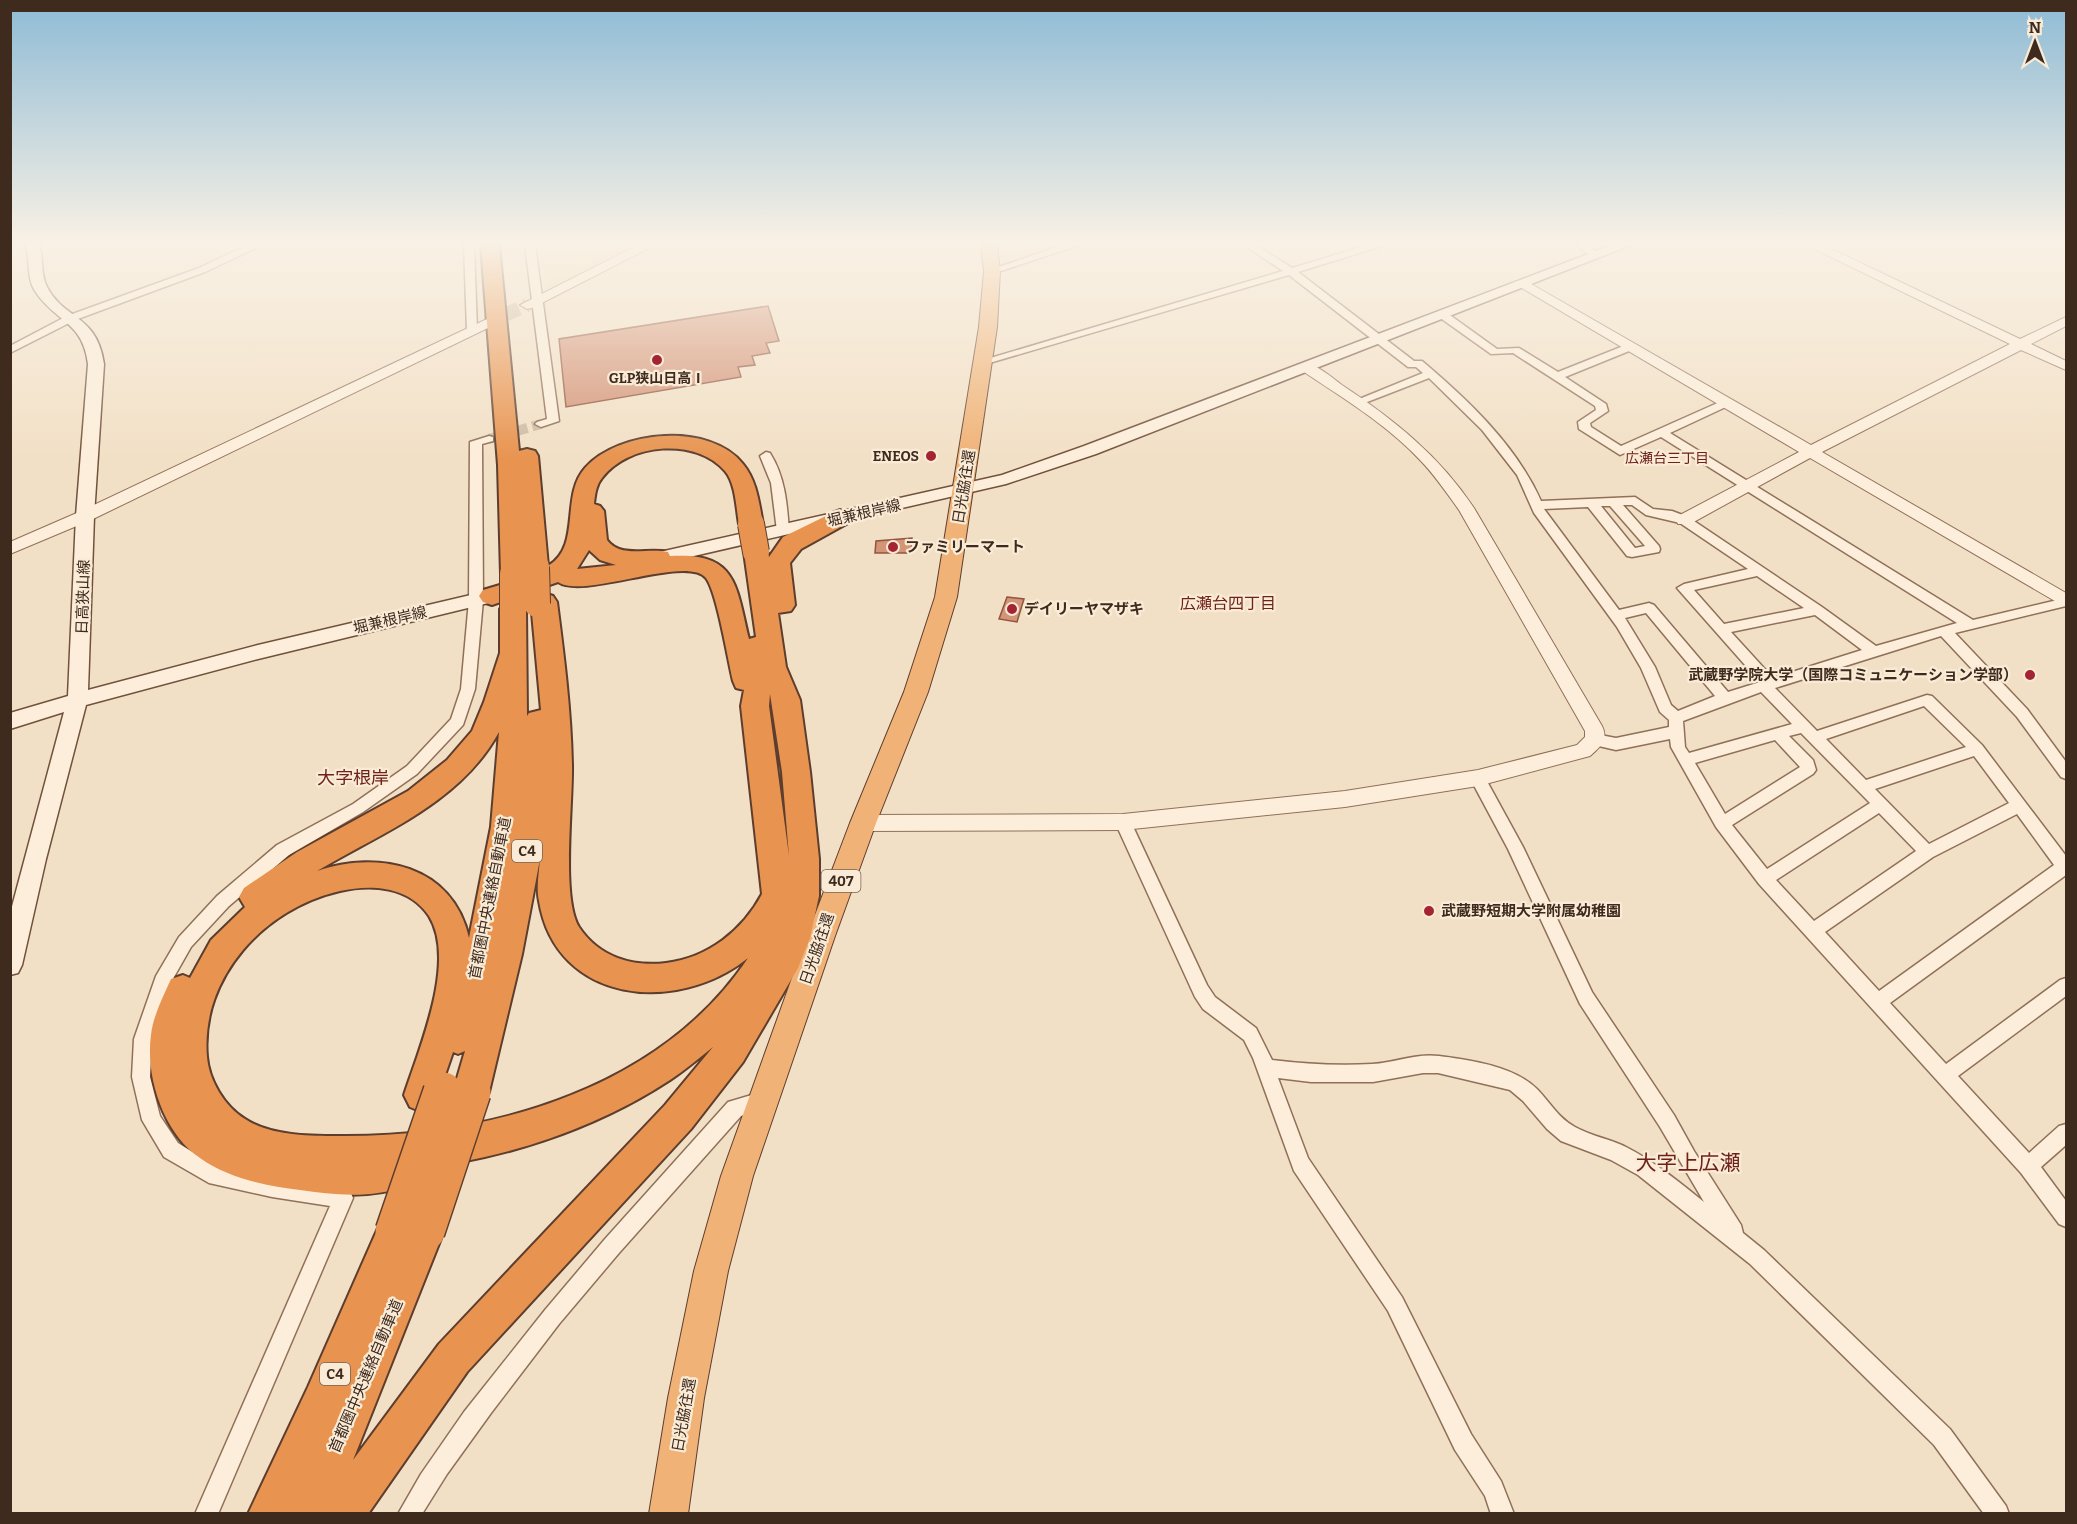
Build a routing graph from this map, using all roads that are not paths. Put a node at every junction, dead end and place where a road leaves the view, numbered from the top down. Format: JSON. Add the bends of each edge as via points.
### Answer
{"nodes":[{"id":1,"x":76,"y":316,"type":"edge"},
{"id":2,"x":471,"y":316,"type":"edge"},
{"id":3,"x":496,"y":316,"type":"edge"},
{"id":4,"x":510,"y":316,"type":"edge"},
{"id":5,"x":535,"y":316,"type":"edge"},
{"id":6,"x":988,"y":316,"type":"edge"},
{"id":7,"x":1137,"y":316,"type":"edge"},
{"id":8,"x":1349,"y":316,"type":"edge"},
{"id":9,"x":1440,"y":316,"type":"edge"},
{"id":10,"x":1445,"y":316,"type":"edge"},
{"id":11,"x":1577,"y":316,"type":"edge"},
{"id":12,"x":1961,"y":316,"type":"edge"},
{"id":13,"x":71,"y":318,"type":"junction"},
{"id":14,"x":2067,"y":321,"type":"edge"},
{"id":15,"x":487,"y":323,"type":"tunnel mouth"},
{"id":16,"x":472,"y":331,"type":"junction"},
{"id":17,"x":1379,"y":339,"type":"junction"},
{"id":18,"x":2020,"y":344,"type":"junction"},
{"id":19,"x":1630,"y":347,"type":"junction"},
{"id":20,"x":10,"y":350,"type":"edge"},
{"id":21,"x":982,"y":362,"type":"junction"},
{"id":22,"x":2067,"y":366,"type":"edge"},
{"id":23,"x":1306,"y":368,"type":"junction"},
{"id":24,"x":1431,"y":374,"type":"junction"},
{"id":25,"x":1558,"y":376,"type":"junction"},
{"id":26,"x":1358,"y":402,"type":"junction"},
{"id":27,"x":1726,"y":403,"type":"junction"},
{"id":28,"x":541,"y":424,"type":"dead end"},
{"id":29,"x":1661,"y":432,"type":"junction"},
{"id":30,"x":489,"y":439,"type":"dead end"},
{"id":31,"x":1810,"y":452,"type":"junction"},
{"id":32,"x":766,"y":456,"type":"dead end"},
{"id":33,"x":1747,"y":486,"type":"junction"},
{"id":34,"x":963,"y":489,"type":"junction"},
{"id":35,"x":1613,"y":502,"type":"junction"},
{"id":36,"x":1592,"y":503,"type":"junction"},
{"id":37,"x":1537,"y":505,"type":"junction"},
{"id":38,"x":85,"y":516,"type":"junction"},
{"id":39,"x":840,"y":518,"type":"junction"},
{"id":40,"x":1684,"y":520,"type":"junction"},
{"id":41,"x":783,"y":531,"type":"junction"},
{"id":42,"x":747,"y":539,"type":"junction"},
{"id":43,"x":10,"y":549,"type":"edge"},
{"id":44,"x":659,"y":558,"type":"junction"},
{"id":45,"x":524,"y":570,"type":"junction"},
{"id":46,"x":1759,"y":572,"type":"junction"},
{"id":47,"x":568,"y":579,"type":"junction"},
{"id":48,"x":2067,"y":601,"type":"edge"},
{"id":49,"x":512,"y":602,"type":"junction"},
{"id":50,"x":1817,"y":610,"type":"junction"},
{"id":51,"x":1615,"y":615,"type":"junction"},
{"id":52,"x":1971,"y":625,"type":"junction"},
{"id":53,"x":1721,"y":629,"type":"junction"},
{"id":54,"x":1944,"y":630,"type":"junction"},
{"id":55,"x":514,"y":652,"type":"junction"},
{"id":56,"x":1874,"y":652,"type":"junction"},
{"id":57,"x":1767,"y":685,"type":"junction"},
{"id":58,"x":1725,"y":698,"type":"junction"},
{"id":59,"x":78,"y":699,"type":"junction"},
{"id":60,"x":770,"y":703,"type":"junction"},
{"id":61,"x":10,"y":721,"type":"edge"},
{"id":62,"x":1677,"y":725,"type":"junction"},
{"id":63,"x":1804,"y":726,"type":"junction"},
{"id":64,"x":1778,"y":734,"type":"junction"},
{"id":65,"x":1816,"y":737,"type":"junction"},
{"id":66,"x":1595,"y":740,"type":"junction"},
{"id":67,"x":1977,"y":749,"type":"junction"},
{"id":68,"x":1686,"y":760,"type":"junction"},
{"id":69,"x":2067,"y":773,"type":"edge"},
{"id":70,"x":1478,"y":778,"type":"junction"},
{"id":71,"x":1864,"y":786,"type":"junction"},
{"id":72,"x":1881,"y":804,"type":"junction"},
{"id":73,"x":2018,"y":806,"type":"junction"},
{"id":74,"x":1124,"y":822,"type":"junction"},
{"id":75,"x":1722,"y":823,"type":"junction"},
{"id":76,"x":862,"y":824,"type":"junction"},
{"id":77,"x":1927,"y":852,"type":"junction"},
{"id":78,"x":2065,"y":866,"type":"edge"},
{"id":79,"x":1765,"y":879,"type":"junction"},
{"id":80,"x":778,"y":894,"type":"junction"},
{"id":81,"x":1812,"y":932,"type":"junction"},
{"id":82,"x":10,"y":965,"type":"edge"},
{"id":83,"x":2067,"y":986,"type":"edge"},
{"id":84,"x":762,"y":998,"type":"junction"},
{"id":85,"x":1879,"y":1001,"type":"junction"},
{"id":86,"x":1265,"y":1068,"type":"junction"},
{"id":87,"x":1944,"y":1077,"type":"junction"},
{"id":88,"x":446,"y":1093,"type":"junction"},
{"id":89,"x":765,"y":1100,"type":"junction"},
{"id":90,"x":2067,"y":1133,"type":"edge"},
{"id":91,"x":2028,"y":1166,"type":"junction"},
{"id":92,"x":2067,"y":1217,"type":"edge"},
{"id":93,"x":400,"y":1231,"type":"junction"},
{"id":94,"x":1742,"y":1245,"type":"junction"},
{"id":95,"x":206,"y":1514,"type":"edge"},
{"id":96,"x":270,"y":1514,"type":"edge"},
{"id":97,"x":307,"y":1514,"type":"edge"},
{"id":98,"x":342,"y":1514,"type":"edge"},
{"id":99,"x":409,"y":1514,"type":"edge"},
{"id":100,"x":668,"y":1514,"type":"edge"},
{"id":101,"x":1503,"y":1514,"type":"edge"},
{"id":102,"x":1998,"y":1514,"type":"edge"}],
"edges":[{"from":1,"to":13,"type":"street"},
{"from":2,"to":16,"type":"street"},
{"from":3,"to":45,"type":"highway","name":"首都圏中央連絡自動車道","number":"C4","via":[[509,465]]},
{"from":4,"to":45,"type":"highway","name":"首都圏中央連絡自動車道","number":"C4"},
{"from":5,"to":28,"type":"street","via":[[553,421]]},
{"from":6,"to":21,"type":"highway","name":"日光脇往還","number":"407"},
{"from":7,"to":21,"type":"street"},
{"from":8,"to":17,"type":"street"},
{"from":9,"to":17,"type":"main road","name":"堀兼根岸線"},
{"from":10,"to":25,"type":"street","via":[[1495,352],[1515,350]]},
{"from":11,"to":19,"type":"street"},
{"from":12,"to":18,"type":"street"},
{"from":13,"to":20,"type":"street"},
{"from":13,"to":38,"type":"main road","name":"日高狭山線","via":[[90,336],[96,352]]},
{"from":14,"to":18,"type":"street"},
{"from":15,"to":16,"type":"street"},
{"from":16,"to":38,"type":"street"},
{"from":17,"to":23,"type":"main road","name":"堀兼根岸線"},
{"from":17,"to":24,"type":"street","via":[[1412,365],[1418,363]]},
{"from":18,"to":22,"type":"street"},
{"from":18,"to":31,"type":"street"},
{"from":19,"to":25,"type":"street"},
{"from":19,"to":27,"type":"street"},
{"from":21,"to":34,"type":"highway","name":"日光脇往還","number":"407"},
{"from":23,"to":26,"type":"street"},
{"from":23,"to":34,"type":"main road","name":"堀兼根岸線","via":[[1090,450],[1006,479]]},
{"from":24,"to":26,"type":"street"},
{"from":24,"to":37,"type":"street","via":[[1506,451],[1523,474]]},
{"from":25,"to":29,"type":"street","via":[[1600,404],[1602,411],[1584,422],[1586,429],[1620,452]]},
{"from":26,"to":66,"type":"street","via":[[1419,451],[1466,508],[1595,731]]},
{"from":27,"to":29,"type":"street"},
{"from":27,"to":31,"type":"street"},
{"from":29,"to":33,"type":"street"},
{"from":30,"to":49,"type":"street","via":[[476,442]]},
{"from":31,"to":33,"type":"street"},
{"from":31,"to":48,"type":"street"},
{"from":32,"to":41,"type":"street","via":[[776,470]]},
{"from":33,"to":40,"type":"street"},
{"from":33,"to":52,"type":"street"},
{"from":34,"to":39,"type":"main road","name":"堀兼根岸線"},
{"from":34,"to":76,"type":"highway","name":"日光脇往還","number":"407","via":[[936,636]]},
{"from":35,"to":36,"type":"street"},
{"from":35,"to":36,"type":"street","via":[[1654,549],[1632,553]]},
{"from":35,"to":40,"type":"street","via":[[1635,501],[1650,512]]},
{"from":36,"to":37,"type":"street"},
{"from":37,"to":51,"type":"street"},
{"from":38,"to":43,"type":"street"},
{"from":38,"to":59,"type":"main road","name":"日高狭山線"},
{"from":39,"to":41,"type":"main road","name":"堀兼根岸線"},
{"from":39,"to":60,"type":"highway","via":[[792,543],[778,562],[789,662]]},
{"from":40,"to":46,"type":"street"},
{"from":41,"to":44,"type":"main road","name":"堀兼根岸線"},
{"from":42,"to":44,"type":"highway","via":[[733,490],[713,459],[687,449],[648,450],[623,459],[609,470],[594,496],[592,516],[595,544],[600,552],[615,558]]},
{"from":42,"to":49,"type":"highway","via":[[743,484],[723,457],[687,443],[667,442],[624,451],[593,473],[585,487],[580,500],[579,545],[568,563]]},
{"from":42,"to":60,"type":"highway","via":[[773,667]]},
{"from":44,"to":47,"type":"main road","name":"堀兼根岸線"},
{"from":45,"to":49,"type":"highway","name":"首都圏中央連絡自動車道","number":"C4","bridge":true},
{"from":46,"to":50,"type":"street"},
{"from":46,"to":53,"type":"street","via":[[1684,588]]},
{"from":47,"to":49,"type":"main road","name":"堀兼根岸線"},
{"from":47,"to":60,"type":"highway","via":[[657,565],[706,566],[716,573],[725,592],[744,674]]},
{"from":48,"to":52,"type":"street"},
{"from":49,"to":55,"type":"highway","name":"首都圏中央連絡自動車道","number":"C4"},
{"from":49,"to":59,"type":"main road","name":"堀兼根岸線","via":[[271,648]]},
{"from":49,"to":80,"type":"highway","via":[[553,674],[558,765],[554,900],[565,938],[582,958],[620,977],[656,978],[696,971],[724,957],[750,937],[766,918]]},
{"from":49,"to":88,"type":"highway","name":"首都圏中央連絡自動車道","number":"C4","via":[[539,648],[538,747],[528,848],[504,965]]},
{"from":49,"to":95,"type":"street","via":[[468,689],[458,721],[412,770],[358,808],[283,850],[223,901],[186,942],[162,981],[143,1039],[141,1077],[151,1120],[171,1150],[209,1173],[342,1198]]},
{"from":50,"to":53,"type":"street"},
{"from":50,"to":56,"type":"street"},
{"from":51,"to":58,"type":"street","via":[[1649,608]]},
{"from":51,"to":62,"type":"street","via":[[1648,667],[1665,708]]},
{"from":52,"to":54,"type":"street"},
{"from":53,"to":57,"type":"street"},
{"from":54,"to":56,"type":"street"},
{"from":54,"to":69,"type":"street","via":[[2022,713]]},
{"from":55,"to":84,"type":"highway","via":[[493,717],[474,748],[440,785],[306,862],[251,900],[219,933],[187,979],[168,1034],[169,1078],[178,1104],[196,1130],[224,1152],[289,1172],[345,1176],[387,1173],[480,1157],[539,1140],[649,1094],[697,1060]]},
{"from":55,"to":88,"type":"highway","name":"首都圏中央連絡自動車道","number":"C4","via":[[512,759],[502,846],[490,914]]},
{"from":56,"to":57,"type":"street"},
{"from":57,"to":58,"type":"street"},
{"from":57,"to":63,"type":"street"},
{"from":58,"to":62,"type":"street"},
{"from":59,"to":61,"type":"main road","name":"堀兼根岸線"},
{"from":59,"to":82,"type":"main road","name":"日高狭山線"},
{"from":60,"to":80,"type":"highway"},
{"from":60,"to":84,"type":"highway","via":[[798,794],[803,896],[794,938],[782,968]]},
{"from":62,"to":66,"type":"street","via":[[1663,733],[1616,744]]},
{"from":62,"to":68,"type":"street","via":[[1678,747]]},
{"from":63,"to":64,"type":"street"},
{"from":63,"to":65,"type":"street"},
{"from":64,"to":68,"type":"street"},
{"from":64,"to":75,"type":"street","via":[[1808,764],[1808,770]]},
{"from":65,"to":67,"type":"street","via":[[1927,700]]},
{"from":65,"to":71,"type":"street"},
{"from":66,"to":70,"type":"street","via":[[1584,751]]},
{"from":67,"to":71,"type":"street"},
{"from":67,"to":73,"type":"street"},
{"from":68,"to":75,"type":"street"},
{"from":70,"to":74,"type":"street","via":[[1345,799]]},
{"from":70,"to":94,"type":"street","via":[[1586,998]]},
{"from":71,"to":72,"type":"street"},
{"from":72,"to":77,"type":"street"},
{"from":72,"to":79,"type":"street"},
{"from":73,"to":77,"type":"street"},
{"from":73,"to":78,"type":"street"},
{"from":74,"to":76,"type":"street"},
{"from":74,"to":86,"type":"street","via":[[1201,991],[1209,1003],[1250,1034]]},
{"from":75,"to":79,"type":"street"},
{"from":76,"to":89,"type":"highway","name":"日光脇往還","number":"407"},
{"from":77,"to":81,"type":"street"},
{"from":78,"to":85,"type":"street"},
{"from":79,"to":81,"type":"street"},
{"from":80,"to":88,"type":"highway","via":[[776,930],[753,980],[696,1042],[645,1078],[582,1109],[536,1125],[484,1140],[410,1152],[362,1156],[301,1152],[261,1144],[232,1132],[207,1106],[192,1078],[188,1046],[192,1014],[211,968],[255,918],[306,888],[363,874],[394,876],[416,885],[434,897],[445,913],[453,938],[454,972],[445,1019]]},
{"from":81,"to":85,"type":"street"},
{"from":83,"to":87,"type":"street"},
{"from":84,"to":98,"type":"highway","via":[[731,1051],[685,1109],[453,1358],[376,1461]]},
{"from":85,"to":87,"type":"street"},
{"from":86,"to":94,"type":"street","via":[[1373,1072],[1438,1064],[1516,1083],[1568,1134],[1645,1168]]},
{"from":86,"to":101,"type":"street","via":[[1301,1164],[1395,1304]]},
{"from":87,"to":91,"type":"street"},
{"from":88,"to":93,"type":"highway"},
{"from":88,"to":93,"type":"highway","name":"首都圏中央連絡自動車道","number":"C4","bridge":true},
{"from":89,"to":99,"type":"street","via":[[735,1108],[592,1267],[433,1472]]},
{"from":89,"to":100,"type":"highway","name":"日光脇往還","number":"407","via":[[737,1176],[711,1271]]},
{"from":90,"to":91,"type":"street"},
{"from":91,"to":92,"type":"street"},
{"from":93,"to":96,"type":"highway","name":"首都圏中央連絡自動車道","number":"C4"},
{"from":93,"to":97,"type":"highway","name":"首都圏中央連絡自動車道","number":"C4","via":[[368,1373]]},
{"from":94,"to":102,"type":"street","via":[[1942,1437]]}]}
